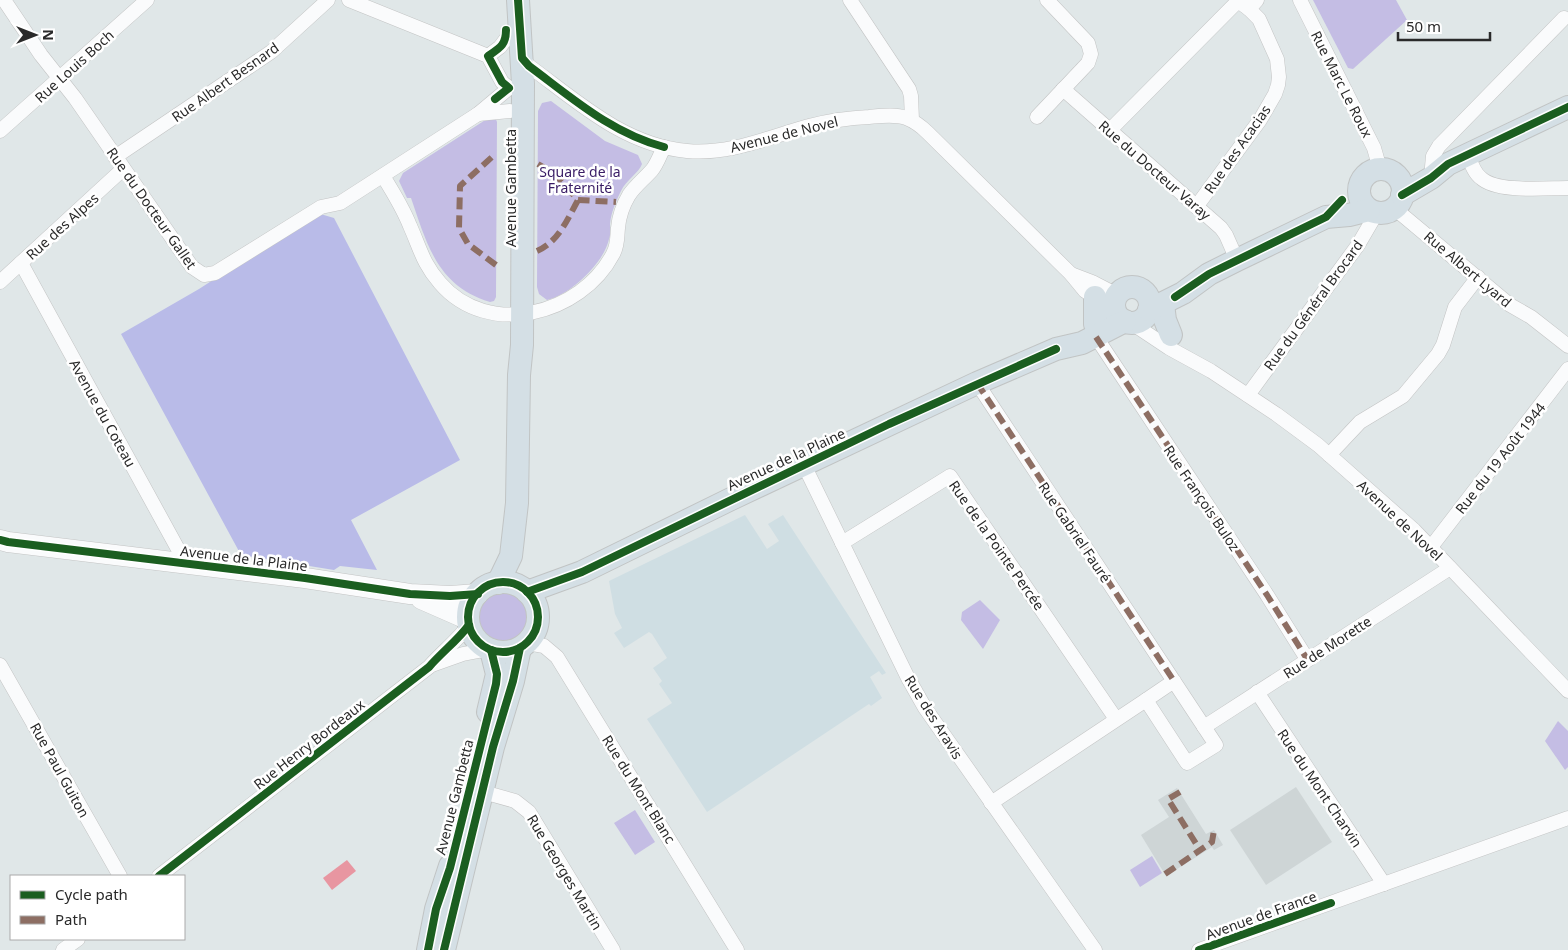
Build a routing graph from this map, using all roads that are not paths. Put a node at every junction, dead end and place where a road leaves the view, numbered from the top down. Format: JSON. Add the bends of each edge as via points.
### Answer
{"nodes":[{"id":1,"x":4,"y":0,"type":"edge"},
{"id":2,"x":148,"y":0,"type":"edge"},
{"id":3,"x":328,"y":0,"type":"edge"},
{"id":4,"x":349,"y":0,"type":"edge"},
{"id":5,"x":505,"y":0,"type":"edge"},
{"id":6,"x":518,"y":0,"type":"edge"},
{"id":7,"x":850,"y":0,"type":"edge"},
{"id":8,"x":1047,"y":0,"type":"edge"},
{"id":9,"x":1300,"y":0,"type":"edge"},
{"id":10,"x":1253,"y":5,"type":"edge"},
{"id":11,"x":1564,"y":18,"type":"dead end"},
{"id":12,"x":506,"y":39,"type":"junction"},
{"id":13,"x":488,"y":56,"type":"junction"},
{"id":14,"x":522,"y":58,"type":"junction"},
{"id":15,"x":60,"y":78,"type":"junction"},
{"id":16,"x":509,"y":88,"type":"junction"},
{"id":17,"x":1063,"y":89,"type":"junction"},
{"id":18,"x":1568,"y":107,"type":"edge"},
{"id":19,"x":510,"y":111,"type":"junction"},
{"id":20,"x":478,"y":114,"type":"junction"},
{"id":21,"x":1037,"y":117,"type":"dead end"},
{"id":22,"x":912,"y":120,"type":"junction"},
{"id":23,"x":1110,"y":130,"type":"junction"},
{"id":24,"x":0,"y":131,"type":"edge"},
{"id":25,"x":664,"y":147,"type":"junction"},
{"id":26,"x":1468,"y":155,"type":"junction"},
{"id":27,"x":115,"y":157,"type":"junction"},
{"id":28,"x":124,"y":169,"type":"junction"},
{"id":29,"x":1437,"y":170,"type":"junction"},
{"id":30,"x":383,"y":176,"type":"junction"},
{"id":31,"x":1568,"y":188,"type":"edge"},
{"id":32,"x":1386,"y":195,"type":"junction"},
{"id":33,"x":1196,"y":206,"type":"junction"},
{"id":34,"x":1326,"y":217,"type":"junction"},
{"id":35,"x":1237,"y":260,"type":"junction"},
{"id":36,"x":21,"y":263,"type":"junction"},
{"id":37,"x":1071,"y":274,"type":"junction"},
{"id":38,"x":1478,"y":277,"type":"junction"},
{"id":39,"x":0,"y":282,"type":"edge"},
{"id":40,"x":1094,"y":297,"type":"junction"},
{"id":41,"x":1134,"y":309,"type":"junction"},
{"id":42,"x":516,"y":314,"type":"junction"},
{"id":43,"x":1095,"y":330,"type":"junction"},
{"id":44,"x":1171,"y":335,"type":"joint"},
{"id":45,"x":1568,"y":346,"type":"edge"},
{"id":46,"x":1568,"y":369,"type":"edge"},
{"id":47,"x":1212,"y":371,"type":"junction"},
{"id":48,"x":977,"y":383,"type":"junction"},
{"id":49,"x":1248,"y":395,"type":"junction"},
{"id":50,"x":1329,"y":456,"type":"junction"},
{"id":51,"x":804,"y":465,"type":"junction"},
{"id":52,"x":517,"y":503,"type":"junction"},
{"id":53,"x":3,"y":542,"type":"edge"},
{"id":54,"x":842,"y":543,"type":"junction"},
{"id":55,"x":1431,"y":548,"type":"junction"},
{"id":56,"x":178,"y":563,"type":"junction"},
{"id":57,"x":1450,"y":568,"type":"junction"},
{"id":58,"x":582,"y":572,"type":"junction"},
{"id":59,"x":498,"y":583,"type":"junction"},
{"id":60,"x":526,"y":590,"type":"junction"},
{"id":61,"x":410,"y":594,"type":"junction"},
{"id":62,"x":478,"y":594,"type":"junction"},
{"id":63,"x":469,"y":622,"type":"junction"},
{"id":64,"x":538,"y":622,"type":"junction"},
{"id":65,"x":524,"y":646,"type":"junction"},
{"id":66,"x":490,"y":650,"type":"junction"},
{"id":67,"x":1307,"y":659,"type":"junction"},
{"id":68,"x":0,"y":664,"type":"edge"},
{"id":69,"x":429,"y":667,"type":"junction"},
{"id":70,"x":1174,"y":681,"type":"junction"},
{"id":71,"x":1568,"y":691,"type":"edge"},
{"id":72,"x":1257,"y":692,"type":"junction"},
{"id":73,"x":1146,"y":700,"type":"junction"},
{"id":74,"x":1116,"y":718,"type":"junction"},
{"id":75,"x":1204,"y":727,"type":"junction"},
{"id":76,"x":483,"y":792,"type":"junction"},
{"id":77,"x":991,"y":804,"type":"junction"},
{"id":78,"x":1568,"y":818,"type":"edge"},
{"id":79,"x":119,"y":875,"type":"edge"},
{"id":80,"x":159,"y":875,"type":"edge"},
{"id":81,"x":1384,"y":884,"type":"junction"},
{"id":82,"x":77,"y":940,"type":"edge"},
{"id":83,"x":63,"y":950,"type":"edge"},
{"id":84,"x":428,"y":950,"type":"edge"},
{"id":85,"x":444,"y":950,"type":"edge"},
{"id":86,"x":613,"y":950,"type":"edge"},
{"id":87,"x":738,"y":950,"type":"edge"},
{"id":88,"x":1096,"y":950,"type":"edge"},
{"id":89,"x":1199,"y":950,"type":"edge"}],
"edges":[{"from":1,"to":15,"type":"street","name":"Rue du Docteur Gallet"},
{"from":2,"to":15,"type":"street","name":"Rue Louis Boch"},
{"from":3,"to":27,"type":"street","name":"Rue Albert Besnard","via":[[271,52]]},
{"from":4,"to":13,"type":"street"},
{"from":5,"to":12,"type":"main road","name":"Avenue Gambetta"},
{"from":6,"to":14,"type":"main road","name":"Avenue Gambetta"},
{"from":7,"to":22,"type":"street","via":[[909,89]]},
{"from":8,"to":17,"type":"street","via":[[1091,50],[1088,63]]},
{"from":9,"to":32,"type":"street","name":"Rue Marc Le Roux","via":[[1374,148]]},
{"from":10,"to":23,"type":"street","name":"Rue des Acacias","via":[[1238,0]]},
{"from":10,"to":33,"type":"street","name":"Rue des Acacias","via":[[1277,59],[1278,85],[1260,120]]},
{"from":11,"to":29,"type":"street","via":[[1439,146],[1433,156]]},
{"from":12,"to":13,"type":"street"},
{"from":12,"to":16,"type":"main road","name":"Avenue Gambetta"},
{"from":13,"to":16,"type":"street","via":[[502,82]]},
{"from":14,"to":25,"type":"street","name":"Avenue de Novel","via":[[613,127]]},
{"from":14,"to":42,"type":"main road","name":"Avenue Gambetta"},
{"from":15,"to":24,"type":"street","name":"Rue Louis Boch"},
{"from":15,"to":27,"type":"street","name":"Rue du Docteur Gallet"},
{"from":16,"to":19,"type":"main road","name":"Avenue Gambetta"},
{"from":16,"to":20,"type":"street","name":"Rue du Docteur Gallet"},
{"from":17,"to":21,"type":"street"},
{"from":17,"to":23,"type":"street","name":"Rue du Docteur Varay"},
{"from":18,"to":26,"type":"main road","name":"Avenue de la Plaine"},
{"from":19,"to":20,"type":"street","name":"Rue du Docteur Gallet"},
{"from":19,"to":42,"type":"main road","name":"Avenue Gambetta"},
{"from":20,"to":30,"type":"street","name":"Rue du Docteur Gallet"},
{"from":22,"to":25,"type":"street","name":"Avenue de Novel","via":[[884,116],[837,120],[716,151]]},
{"from":22,"to":37,"type":"street","name":"Avenue de Novel","via":[[928,132]]},
{"from":23,"to":33,"type":"street","name":"Rue du Docteur Varay"},
{"from":25,"to":42,"type":"street","via":[[654,167],[629,196],[621,212],[616,249],[598,276],[565,301],[546,309]]},
{"from":26,"to":29,"type":"main road","name":"Avenue de la Plaine"},
{"from":26,"to":31,"type":"street","via":[[1478,175],[1494,186]]},
{"from":27,"to":28,"type":"street","name":"Rue du Docteur Gallet"},
{"from":28,"to":30,"type":"street","name":"Rue du Docteur Gallet","via":[[192,268],[204,274],[215,273],[321,207],[340,203]]},
{"from":28,"to":36,"type":"street","name":"Rue des Alpes"},
{"from":29,"to":32,"type":"main road","name":"Avenue de la Plaine"},
{"from":30,"to":42,"type":"street","via":[[410,225],[420,252],[440,283],[472,306],[490,312]]},
{"from":32,"to":34,"type":"main road","name":"Avenue de la Plaine","via":[[1349,216]]},
{"from":32,"to":34,"type":"main road","name":"Avenue de la Plaine","via":[[1361,200],[1359,188],[1362,182]]},
{"from":32,"to":38,"type":"street","name":"Rue Albert Lyard"},
{"from":32,"to":49,"type":"street","name":"Rue du Général Brocard","via":[[1358,245]]},
{"from":33,"to":35,"type":"street","name":"Rue du Docteur Varay","via":[[1224,231]]},
{"from":34,"to":35,"type":"main road","name":"Avenue de la Plaine"},
{"from":35,"to":41,"type":"main road","name":"Avenue de la Plaine","via":[[1209,274],[1183,293]]},
{"from":36,"to":39,"type":"street","name":"Rue des Alpes"},
{"from":36,"to":56,"type":"street","name":"Avenue du Coteau","via":[[179,551]]},
{"from":37,"to":40,"type":"street","name":"Avenue de Novel"},
{"from":37,"to":41,"type":"street","name":"Avenue de Novel","via":[[1092,282]]},
{"from":38,"to":45,"type":"street","name":"Rue Albert Lyard","via":[[1510,305],[1531,316]]},
{"from":38,"to":50,"type":"street","via":[[1455,307],[1438,354],[1403,396],[1360,422]]},
{"from":40,"to":41,"type":"street","name":"Avenue de Novel"},
{"from":40,"to":43,"type":"main road"},
{"from":41,"to":43,"type":"main road","name":"Avenue de la Plaine"},
{"from":41,"to":44,"type":"main road","via":[[1165,320]]},
{"from":41,"to":47,"type":"street","name":"Avenue de Novel","via":[[1169,348]]},
{"from":42,"to":52,"type":"main road","name":"Avenue Gambetta","via":[[522,345]]},
{"from":43,"to":48,"type":"main road","name":"Avenue de la Plaine","via":[[1082,343],[1056,348]]},
{"from":43,"to":67,"type":"street","name":"Rue François Buloz"},
{"from":44,"to":47,"type":"street","name":"Avenue de Novel"},
{"from":46,"to":55,"type":"street","name":"Rue du 19 Août 1944"},
{"from":47,"to":49,"type":"street","name":"Avenue de Novel"},
{"from":48,"to":51,"type":"main road","name":"Avenue de la Plaine"},
{"from":48,"to":70,"type":"street","name":"Rue Gabriel Fauré"},
{"from":49,"to":50,"type":"street","name":"Avenue de Novel"},
{"from":50,"to":55,"type":"street","name":"Avenue de Novel"},
{"from":51,"to":54,"type":"street","name":"Rue des Aravis"},
{"from":51,"to":58,"type":"main road","name":"Avenue de la Plaine"},
{"from":52,"to":59,"type":"main road","name":"Avenue Gambetta","via":[[511,556]]},
{"from":52,"to":60,"type":"main road","name":"Avenue Gambetta"},
{"from":53,"to":56,"type":"main road","name":"Avenue de la Plaine"},
{"from":54,"to":74,"type":"street","name":"Rue de la Pointe Percée","via":[[950,476]]},
{"from":54,"to":77,"type":"street","name":"Rue des Aravis","via":[[917,695]]},
{"from":55,"to":57,"type":"street","name":"Avenue de Novel"},
{"from":56,"to":61,"type":"main road","name":"Avenue de la Plaine"},
{"from":57,"to":67,"type":"street","name":"Rue de Morette"},
{"from":57,"to":71,"type":"street","name":"Avenue de Novel"},
{"from":58,"to":60,"type":"main road","name":"Avenue de la Plaine"},
{"from":58,"to":64,"type":"main road","name":"Avenue de la Plaine","via":[[557,595]]},
{"from":59,"to":60,"type":"main road","via":[[514,584]]},
{"from":59,"to":62,"type":"main road","via":[[489,585]]},
{"from":60,"to":64,"type":"main road","via":[[535,603]]},
{"from":61,"to":62,"type":"main road","name":"Avenue de la Plaine"},
{"from":61,"to":63,"type":"main road","name":"Avenue de la Plaine"},
{"from":62,"to":63,"type":"main road","via":[[471,604]]},
{"from":63,"to":66,"type":"main road","via":[[474,636]]},
{"from":63,"to":69,"type":"street","name":"Rue Henry Bordeaux","via":[[460,638],[444,649]]},
{"from":64,"to":65,"type":"main road"},
{"from":65,"to":66,"type":"main road","via":[[508,652]]},
{"from":65,"to":76,"type":"main road","name":"Avenue Gambetta","via":[[493,747]]},
{"from":65,"to":87,"type":"street","name":"Rue du Mont Blanc","via":[[544,646],[557,657]]},
{"from":66,"to":69,"type":"street","name":"Rue Henry Bordeaux","via":[[463,654]]},
{"from":66,"to":84,"type":"main road","name":"Avenue Gambetta","via":[[497,674],[496,684]]},
{"from":67,"to":72,"type":"street","name":"Rue de Morette"},
{"from":68,"to":79,"type":"street","name":"Rue Paul Guiton"},
{"from":69,"to":80,"type":"street","name":"Rue Henry Bordeaux"},
{"from":70,"to":73,"type":"street"},
{"from":70,"to":75,"type":"street"},
{"from":72,"to":75,"type":"street","name":"Rue de Morette"},
{"from":72,"to":81,"type":"street","name":"Rue du Mont Charvin"},
{"from":73,"to":74,"type":"street"},
{"from":73,"to":75,"type":"street","via":[[1187,763],[1216,745]]},
{"from":74,"to":77,"type":"street"},
{"from":76,"to":85,"type":"main road","name":"Avenue Gambetta"},
{"from":76,"to":86,"type":"street","name":"Rue Georges Martin","via":[[514,801],[529,812]]},
{"from":77,"to":88,"type":"street","name":"Rue des Aravis"},
{"from":78,"to":81,"type":"street","name":"Avenue de France"},
{"from":81,"to":89,"type":"street","name":"Avenue de France"},
{"from":82,"to":83,"type":"street"}]}
